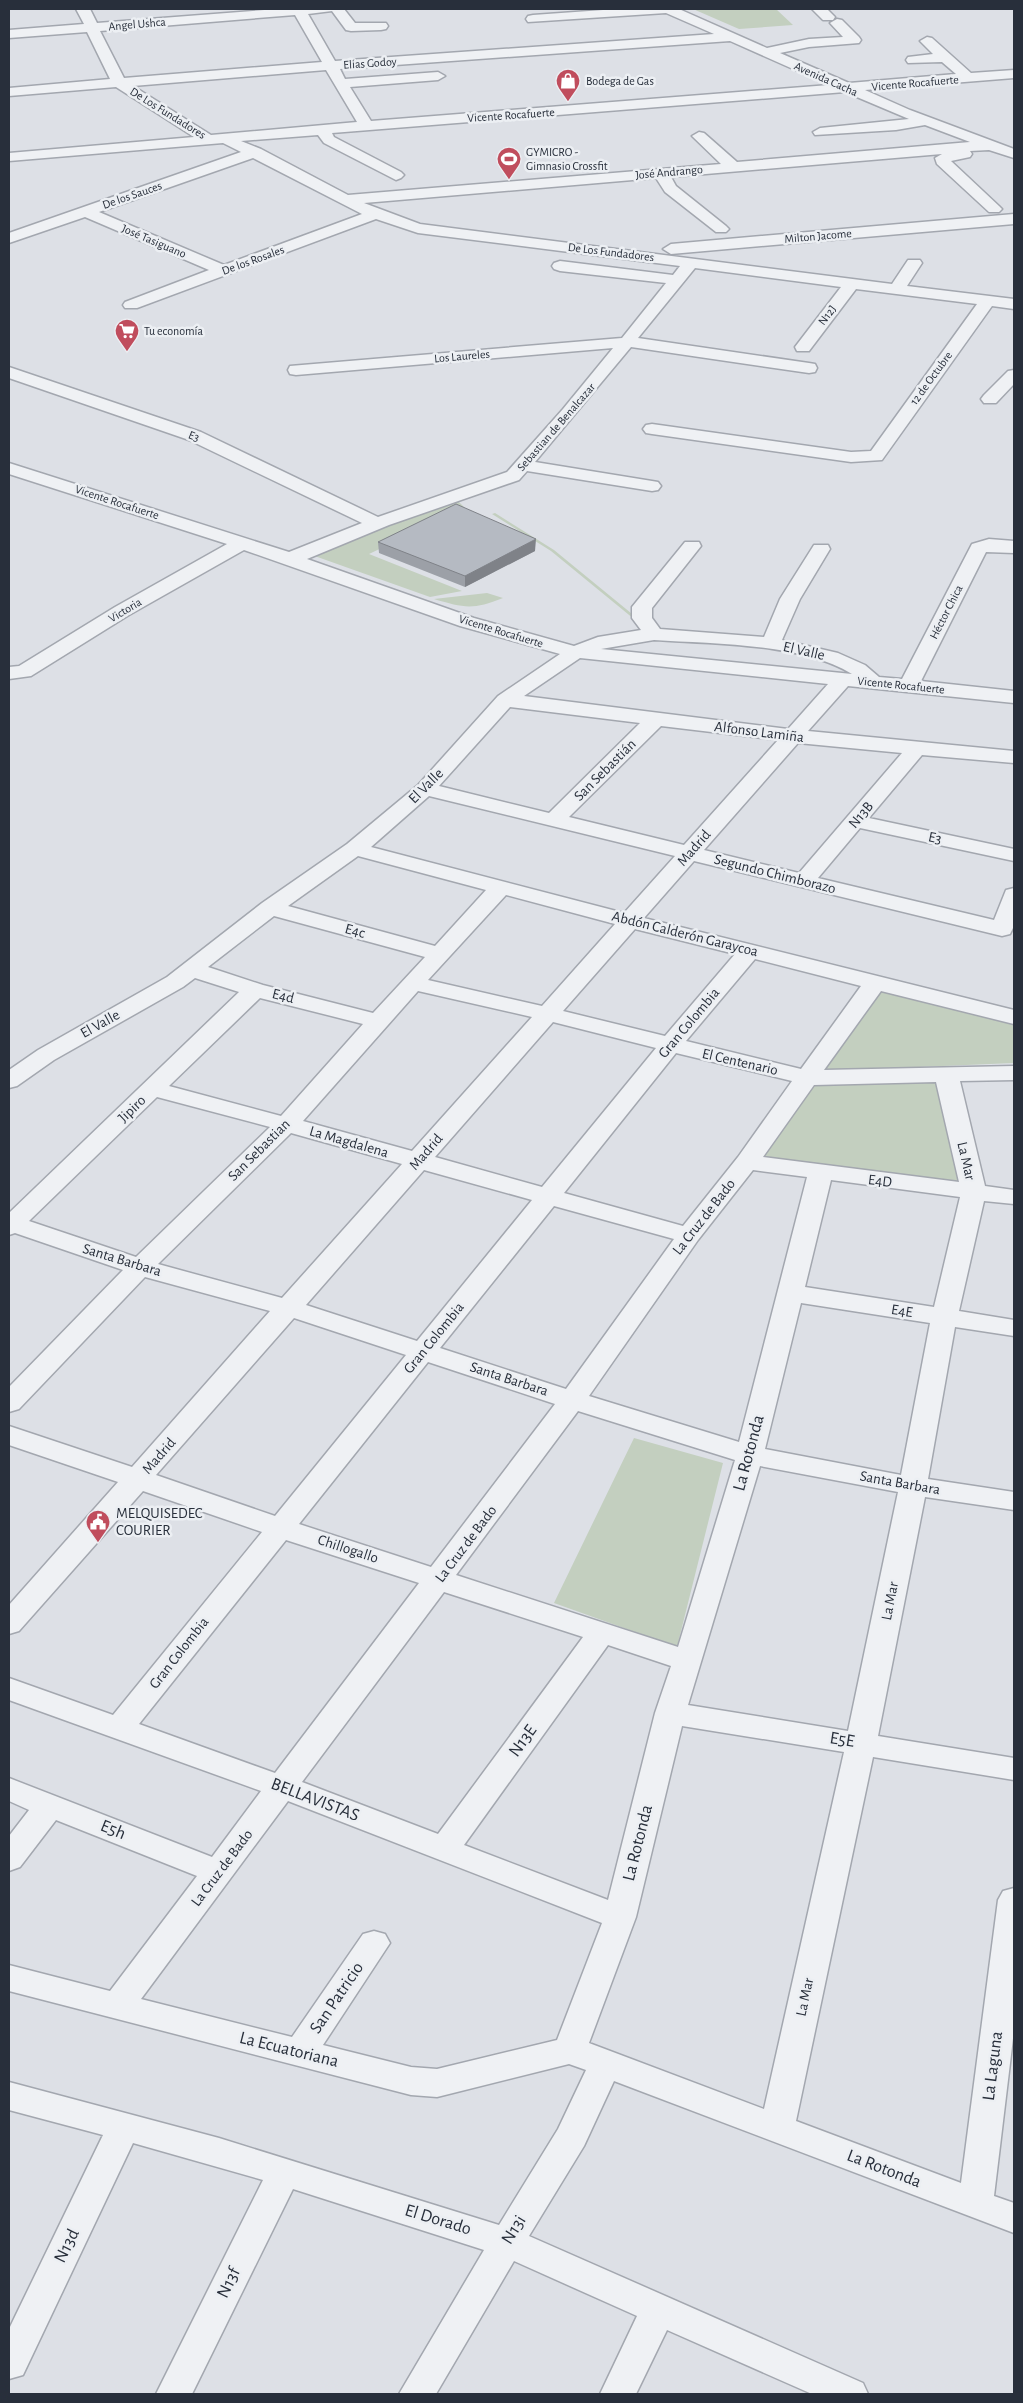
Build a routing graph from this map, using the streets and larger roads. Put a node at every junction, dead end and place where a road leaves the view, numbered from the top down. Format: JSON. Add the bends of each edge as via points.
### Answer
{"nodes":[{"id":1,"x":83,"y":9,"type":"edge"},
{"id":2,"x":326,"y":9,"type":"edge"},
{"id":3,"x":337,"y":9,"type":"edge"},
{"id":4,"x":668,"y":9,"type":"edge"},
{"id":5,"x":299,"y":10,"type":"edge"},
{"id":6,"x":533,"y":19,"type":"dead end"},
{"id":7,"x":832,"y":19,"type":"edge"},
{"id":8,"x":381,"y":26,"type":"dead end"},
{"id":9,"x":92,"y":27,"type":"junction"},
{"id":10,"x":9,"y":34,"type":"edge"},
{"id":11,"x":785,"y":34,"type":"dead end"},
{"id":12,"x":731,"y":37,"type":"junction"},
{"id":13,"x":854,"y":40,"type":"junction"},
{"id":14,"x":928,"y":41,"type":"dead end"},
{"id":15,"x":865,"y":49,"type":"dead end"},
{"id":16,"x":766,"y":52,"type":"junction"},
{"id":17,"x":946,"y":57,"type":"junction"},
{"id":18,"x":913,"y":60,"type":"dead end"},
{"id":19,"x":332,"y":65,"type":"junction"},
{"id":20,"x":1014,"y":74,"type":"edge"},
{"id":21,"x":438,"y":76,"type":"dead end"},
{"id":22,"x":969,"y":79,"type":"junction"},
{"id":23,"x":119,"y":83,"type":"junction"},
{"id":24,"x":342,"y":83,"type":"junction"},
{"id":25,"x":849,"y":89,"type":"junction"},
{"id":26,"x":9,"y":92,"type":"edge"},
{"id":27,"x":926,"y":120,"type":"junction"},
{"id":28,"x":366,"y":126,"type":"junction"},
{"id":29,"x":322,"y":130,"type":"junction"},
{"id":30,"x":820,"y":132,"type":"dead end"},
{"id":31,"x":699,"y":136,"type":"dead end"},
{"id":32,"x":209,"y":140,"type":"junction"},
{"id":33,"x":227,"y":140,"type":"junction"},
{"id":34,"x":1006,"y":149,"type":"edge"},
{"id":35,"x":256,"y":152,"type":"junction"},
{"id":36,"x":9,"y":157,"type":"edge"},
{"id":37,"x":734,"y":167,"type":"junction"},
{"id":38,"x":1014,"y":168,"type":"edge"},
{"id":39,"x":661,"y":173,"type":"junction"},
{"id":40,"x":396,"y":175,"type":"dead end"},
{"id":41,"x":348,"y":200,"type":"junction"},
{"id":42,"x":994,"y":209,"type":"dead end"},
{"id":43,"x":84,"y":211,"type":"junction"},
{"id":44,"x":376,"y":214,"type":"junction"},
{"id":45,"x":1014,"y":219,"type":"edge"},
{"id":46,"x":721,"y":229,"type":"dead end"},
{"id":47,"x":9,"y":238,"type":"edge"},
{"id":48,"x":685,"y":257,"type":"junction"},
{"id":49,"x":914,"y":263,"type":"dead end"},
{"id":50,"x":560,"y":266,"type":"dead end"},
{"id":51,"x":224,"y":271,"type":"junction"},
{"id":52,"x":678,"y":280,"type":"junction"},
{"id":53,"x":852,"y":283,"type":"junction"},
{"id":54,"x":897,"y":289,"type":"junction"},
{"id":55,"x":987,"y":301,"type":"junction"},
{"id":56,"x":1014,"y":304,"type":"edge"},
{"id":57,"x":131,"y":305,"type":"dead end"},
{"id":58,"x":628,"y":342,"type":"junction"},
{"id":59,"x":803,"y":347,"type":"dead end"},
{"id":60,"x":809,"y":368,"type":"dead end"},
{"id":61,"x":296,"y":370,"type":"dead end"},
{"id":62,"x":9,"y":372,"type":"edge"},
{"id":63,"x":1014,"y":375,"type":"edge"},
{"id":64,"x":990,"y":399,"type":"dead end"},
{"id":65,"x":652,"y":429,"type":"dead end"},
{"id":66,"x":523,"y":465,"type":"junction"},
{"id":67,"x":9,"y":468,"type":"edge"},
{"id":68,"x":652,"y":486,"type":"dead end"},
{"id":69,"x":371,"y":520,"type":"dead end"},
{"id":70,"x":242,"y":543,"type":"junction"},
{"id":71,"x":692,"y":546,"type":"dead end"},
{"id":72,"x":1014,"y":547,"type":"edge"},
{"id":73,"x":821,"y":549,"type":"dead end"},
{"id":74,"x":289,"y":559,"type":"junction"},
{"id":75,"x":654,"y":634,"type":"junction"},
{"id":76,"x":771,"y":643,"type":"junction"},
{"id":77,"x":576,"y":652,"type":"junction"},
{"id":78,"x":9,"y":673,"type":"edge"},
{"id":79,"x":843,"y":679,"type":"junction"},
{"id":80,"x":874,"y":682,"type":"junction"},
{"id":81,"x":909,"y":685,"type":"junction"},
{"id":82,"x":1014,"y":697,"type":"edge"},
{"id":83,"x":505,"y":700,"type":"junction"},
{"id":84,"x":656,"y":720,"type":"junction"},
{"id":85,"x":792,"y":736,"type":"junction"},
{"id":86,"x":917,"y":748,"type":"junction"},
{"id":87,"x":1014,"y":757,"type":"edge"},
{"id":88,"x":425,"y":789,"type":"junction"},
{"id":89,"x":554,"y":820,"type":"junction"},
{"id":90,"x":855,"y":822,"type":"junction"},
{"id":91,"x":355,"y":849,"type":"junction"},
{"id":92,"x":690,"y":853,"type":"junction"},
{"id":93,"x":1014,"y":855,"type":"edge"},
{"id":94,"x":804,"y":881,"type":"junction"},
{"id":95,"x":501,"y":888,"type":"junction"},
{"id":96,"x":1014,"y":895,"type":"edge"},
{"id":97,"x":270,"y":908,"type":"junction"},
{"id":98,"x":630,"y":921,"type":"junction"},
{"id":99,"x":750,"y":950,"type":"junction"},
{"id":100,"x":440,"y":954,"type":"junction"},
{"id":101,"x":190,"y":969,"type":"junction"},
{"id":102,"x":876,"y":982,"type":"junction"},
{"id":103,"x":413,"y":983,"type":"junction"},
{"id":104,"x":255,"y":990,"type":"junction"},
{"id":105,"x":548,"y":1014,"type":"junction"},
{"id":106,"x":1014,"y":1017,"type":"edge"},
{"id":107,"x":378,"y":1021,"type":"junction"},
{"id":108,"x":670,"y":1045,"type":"junction"},
{"id":109,"x":1014,"y":1073,"type":"edge"},
{"id":110,"x":946,"y":1074,"type":"junction"},
{"id":111,"x":808,"y":1078,"type":"junction"},
{"id":112,"x":9,"y":1081,"type":"edge"},
{"id":113,"x":153,"y":1089,"type":"junction"},
{"id":114,"x":287,"y":1124,"type":"junction"},
{"id":115,"x":418,"y":1162,"type":"junction"},
{"id":116,"x":746,"y":1162,"type":"junction"},
{"id":117,"x":820,"y":1173,"type":"junction"},
{"id":118,"x":974,"y":1192,"type":"junction"},
{"id":119,"x":547,"y":1197,"type":"junction"},
{"id":120,"x":1014,"y":1197,"type":"edge"},
{"id":121,"x":10,"y":1226,"type":"edge"},
{"id":122,"x":689,"y":1235,"type":"junction"},
{"id":123,"x":140,"y":1267,"type":"junction"},
{"id":124,"x":789,"y":1292,"type":"junction"},
{"id":125,"x":289,"y":1308,"type":"junction"},
{"id":126,"x":944,"y":1318,"type":"junction"},
{"id":127,"x":1014,"y":1328,"type":"edge"},
{"id":128,"x":423,"y":1351,"type":"junction"},
{"id":129,"x":572,"y":1400,"type":"junction"},
{"id":130,"x":9,"y":1404,"type":"edge"},
{"id":131,"x":9,"y":1435,"type":"edge"},
{"id":132,"x":750,"y":1455,"type":"junction"},
{"id":133,"x":140,"y":1478,"type":"junction"},
{"id":134,"x":913,"y":1486,"type":"junction"},
{"id":135,"x":1014,"y":1501,"type":"edge"},
{"id":136,"x":281,"y":1528,"type":"junction"},
{"id":137,"x":440,"y":1579,"type":"junction"},
{"id":138,"x":9,"y":1624,"type":"edge"},
{"id":139,"x":602,"y":1632,"type":"junction"},
{"id":140,"x":688,"y":1661,"type":"junction"},
{"id":141,"x":9,"y":1688,"type":"edge"},
{"id":142,"x":670,"y":1713,"type":"junction"},
{"id":143,"x":119,"y":1728,"type":"junction"},
{"id":144,"x":861,"y":1743,"type":"junction"},
{"id":145,"x":1014,"y":1769,"type":"edge"},
{"id":146,"x":282,"y":1787,"type":"junction"},
{"id":147,"x":9,"y":1789,"type":"edge"},
{"id":148,"x":50,"y":1805,"type":"junction"},
{"id":149,"x":444,"y":1849,"type":"junction"},
{"id":150,"x":9,"y":1859,"type":"edge"},
{"id":151,"x":218,"y":1872,"type":"junction"},
{"id":152,"x":1014,"y":1900,"type":"edge"},
{"id":153,"x":620,"y":1917,"type":"junction"},
{"id":154,"x":374,"y":1943,"type":"dead end"},
{"id":155,"x":9,"y":1978,"type":"edge"},
{"id":156,"x":117,"y":2006,"type":"junction"},
{"id":157,"x":570,"y":2050,"type":"junction"},
{"id":158,"x":300,"y":2053,"type":"junction"},
{"id":159,"x":605,"y":2064,"type":"junction"},
{"id":160,"x":9,"y":2096,"type":"edge"},
{"id":161,"x":124,"y":2127,"type":"junction"},
{"id":162,"x":777,"y":2128,"type":"junction"},
{"id":163,"x":284,"y":2172,"type":"junction"},
{"id":164,"x":976,"y":2203,"type":"junction"},
{"id":165,"x":1014,"y":2218,"type":"edge"},
{"id":166,"x":507,"y":2242,"type":"junction"},
{"id":167,"x":658,"y":2310,"type":"junction"},
{"id":168,"x":10,"y":2364,"type":"edge"},
{"id":169,"x":808,"y":2386,"type":"edge"},
{"id":170,"x":174,"y":2394,"type":"edge"},
{"id":171,"x":417,"y":2394,"type":"edge"},
{"id":172,"x":618,"y":2394,"type":"edge"},
{"id":173,"x":850,"y":2394,"type":"edge"}],
"edges":[{"from":1,"to":9,"type":"street","name":"De Los Fundadores"},
{"from":2,"to":5,"type":"street","name":"Angel Ushca"},
{"from":3,"to":8,"type":"street","via":[[351,27]]},
{"from":4,"to":6,"type":"street"},
{"from":4,"to":12,"type":"street","name":"Avenida Cacha"},
{"from":5,"to":9,"type":"street","name":"Angel Ushca"},
{"from":5,"to":19,"type":"street"},
{"from":7,"to":11,"type":"street"},
{"from":7,"to":13,"type":"street"},
{"from":9,"to":10,"type":"street","name":"Angel Ushca"},
{"from":9,"to":23,"type":"street","name":"De Los Fundadores"},
{"from":12,"to":16,"type":"street","name":"Avenida Cacha"},
{"from":12,"to":19,"type":"street","name":"Elias Godoy"},
{"from":13,"to":15,"type":"street"},
{"from":13,"to":16,"type":"street","via":[[809,43]]},
{"from":14,"to":17,"type":"street"},
{"from":16,"to":25,"type":"street","name":"Avenida Cacha"},
{"from":17,"to":18,"type":"street"},
{"from":17,"to":22,"type":"street"},
{"from":19,"to":23,"type":"street","name":"Elias Godoy"},
{"from":19,"to":24,"type":"street"},
{"from":20,"to":22,"type":"street","name":"Vicente Rocafuerte"},
{"from":21,"to":24,"type":"street","via":[[404,84]]},
{"from":22,"to":25,"type":"street","name":"Vicente Rocafuerte"},
{"from":23,"to":26,"type":"street","name":"Elias Godoy"},
{"from":23,"to":32,"type":"street","name":"De Los Fundadores"},
{"from":24,"to":28,"type":"street"},
{"from":25,"to":27,"type":"street","name":"Avenida Cacha"},
{"from":25,"to":28,"type":"street","name":"Vicente Rocafuerte"},
{"from":27,"to":30,"type":"street","via":[[896,126]]},
{"from":27,"to":34,"type":"street","name":"Avenida Cacha"},
{"from":28,"to":29,"type":"street","name":"Vicente Rocafuerte"},
{"from":29,"to":33,"type":"street","name":"Vicente Rocafuerte"},
{"from":29,"to":40,"type":"street","via":[[329,140]]},
{"from":31,"to":37,"type":"street"},
{"from":32,"to":33,"type":"street","name":"Vicente Rocafuerte"},
{"from":32,"to":36,"type":"street","name":"Vicente Rocafuerte"},
{"from":33,"to":35,"type":"street","name":"De Los Fundadores"},
{"from":34,"to":37,"type":"street","name":"José Andrango"},
{"from":35,"to":41,"type":"street","name":"De Los Fundadores"},
{"from":35,"to":43,"type":"street","name":"De los Sauces"},
{"from":37,"to":39,"type":"street","name":"José Andrango"},
{"from":38,"to":42,"type":"street","via":[[982,154],[942,158]]},
{"from":39,"to":41,"type":"street","name":"José Andrango"},
{"from":39,"to":46,"type":"street","via":[[670,188]]},
{"from":41,"to":44,"type":"street","name":"De Los Fundadores"},
{"from":43,"to":47,"type":"street","name":"De los Sauces"},
{"from":43,"to":51,"type":"street","name":"José Tasiguano"},
{"from":44,"to":48,"type":"street","name":"De Los Fundadores","via":[[431,231],[622,254]]},
{"from":44,"to":51,"type":"street","name":"De los Rosales"},
{"from":45,"to":48,"type":"street","name":"Milton Jacome"},
{"from":48,"to":52,"type":"street","name":"Sebastian de Benalcazar"},
{"from":48,"to":53,"type":"street","name":"De Los Fundadores"},
{"from":49,"to":54,"type":"street"},
{"from":50,"to":52,"type":"street"},
{"from":51,"to":57,"type":"street","name":"De los Rosales"},
{"from":52,"to":58,"type":"street","name":"Sebastian de Benalcazar"},
{"from":53,"to":54,"type":"street","name":"De Los Fundadores"},
{"from":53,"to":59,"type":"street","name":"N12J"},
{"from":54,"to":55,"type":"street","name":"De Los Fundadores"},
{"from":55,"to":56,"type":"street","name":"De Los Fundadores"},
{"from":55,"to":65,"type":"street","name":"12 de Octubre","via":[[876,456],[851,457]]},
{"from":58,"to":60,"type":"street","name":"Los Laureles"},
{"from":58,"to":61,"type":"street","name":"Los Laureles"},
{"from":58,"to":66,"type":"street","name":"Sebastian de Benalcazar"},
{"from":62,"to":69,"type":"street","name":"E3","via":[[195,436]]},
{"from":63,"to":64,"type":"street"},
{"from":66,"to":68,"type":"street"},
{"from":66,"to":74,"type":"street","name":"Sebastian de Benalcazar","via":[[514,476],[392,518]]},
{"from":67,"to":70,"type":"street","name":"Vicente Rocafuerte"},
{"from":70,"to":74,"type":"street","name":"Vicente Rocafuerte"},
{"from":70,"to":78,"type":"street","name":"Victoria","via":[[122,611],[24,672]]},
{"from":71,"to":75,"type":"street","via":[[642,607],[642,618]]},
{"from":72,"to":81,"type":"street","name":"Héctor Chica","via":[[989,545],[978,548]]},
{"from":73,"to":76,"type":"street","via":[[790,599]]},
{"from":74,"to":77,"type":"street","name":"Vicente Rocafuerte","via":[[502,633]]},
{"from":75,"to":76,"type":"street","name":"El Valle"},
{"from":75,"to":77,"type":"street","name":"El Valle","via":[[598,643]]},
{"from":76,"to":80,"type":"street","name":"El Valle","via":[[831,657],[858,669]]},
{"from":77,"to":79,"type":"street","name":"Vicente Rocafuerte"},
{"from":77,"to":83,"type":"street","name":"El Valle"},
{"from":79,"to":80,"type":"street","name":"Vicente Rocafuerte"},
{"from":79,"to":85,"type":"street","name":"Madrid"},
{"from":80,"to":81,"type":"street","name":"Vicente Rocafuerte"},
{"from":81,"to":82,"type":"street","name":"Vicente Rocafuerte"},
{"from":83,"to":84,"type":"street","name":"Alfonso Lamiña"},
{"from":83,"to":88,"type":"street","name":"El Valle"},
{"from":84,"to":85,"type":"street","name":"Alfonso Lamiña"},
{"from":84,"to":89,"type":"street","name":"San Sebastián"},
{"from":85,"to":86,"type":"street","name":"Alfonso Lamiña"},
{"from":85,"to":92,"type":"street","name":"Madrid"},
{"from":86,"to":87,"type":"street","name":"Alfonso Lamiña"},
{"from":86,"to":90,"type":"street","name":"N13B"},
{"from":88,"to":89,"type":"street","name":"Segundo Chimborazo"},
{"from":88,"to":91,"type":"street","name":"El Valle"},
{"from":89,"to":92,"type":"street","name":"Segundo Chimborazo"},
{"from":90,"to":93,"type":"street","name":"E3"},
{"from":90,"to":94,"type":"street","name":"N13B"},
{"from":91,"to":95,"type":"street","name":"Abdón Calderón Garaycoa"},
{"from":91,"to":97,"type":"street","name":"El Valle"},
{"from":92,"to":94,"type":"street","name":"Segundo Chimborazo"},
{"from":92,"to":98,"type":"street","name":"Madrid"},
{"from":94,"to":96,"type":"street","name":"Segundo Chimborazo","via":[[1002,929]]},
{"from":95,"to":98,"type":"street","name":"Abdón Calderón Garaycoa"},
{"from":95,"to":100,"type":"street","name":"San Sebastian"},
{"from":97,"to":100,"type":"street","name":"E4c"},
{"from":97,"to":101,"type":"street","name":"El Valle"},
{"from":98,"to":99,"type":"street","name":"Abdón Calderón Garaycoa"},
{"from":98,"to":105,"type":"street","name":"Madrid"},
{"from":99,"to":102,"type":"street","name":"Abdón Calderón Garaycoa"},
{"from":99,"to":108,"type":"street","name":"Gran Colombia"},
{"from":100,"to":103,"type":"street","name":"San Sebastian"},
{"from":101,"to":104,"type":"street","name":"E4d"},
{"from":101,"to":112,"type":"street","name":"El Valle","via":[[175,982],[46,1055]]},
{"from":102,"to":106,"type":"street","name":"Abdón Calderón Garaycoa"},
{"from":102,"to":111,"type":"street","name":"La Cruz de Bado"},
{"from":103,"to":105,"type":"street","name":"El Centenario"},
{"from":103,"to":107,"type":"street","name":"San Sebastian"},
{"from":104,"to":107,"type":"street","name":"E4d"},
{"from":104,"to":113,"type":"street","name":"Jipiro"},
{"from":105,"to":108,"type":"street","name":"El Centenario"},
{"from":105,"to":115,"type":"street","name":"Madrid"},
{"from":107,"to":114,"type":"street","name":"San Sebastian"},
{"from":108,"to":111,"type":"street","name":"El Centenario"},
{"from":108,"to":119,"type":"street","name":"Gran Colombia"},
{"from":109,"to":110,"type":"street","name":"El Centenario"},
{"from":110,"to":111,"type":"street","name":"El Centenario"},
{"from":110,"to":118,"type":"street","name":"La Mar"},
{"from":111,"to":116,"type":"street","name":"La Cruz de Bado"},
{"from":113,"to":114,"type":"street","name":"La Magdalena"},
{"from":113,"to":121,"type":"street","name":"Jipiro"},
{"from":114,"to":115,"type":"street","name":"La Magdalena"},
{"from":114,"to":123,"type":"street","name":"San Sebastian"},
{"from":115,"to":119,"type":"street","name":"La Magdalena"},
{"from":115,"to":125,"type":"street","name":"Madrid"},
{"from":116,"to":117,"type":"street","name":"E4D"},
{"from":116,"to":122,"type":"street","name":"La Cruz de Bado"},
{"from":117,"to":118,"type":"street","name":"E4D"},
{"from":117,"to":124,"type":"street","name":"La Rotonda"},
{"from":118,"to":120,"type":"street","name":"E4D"},
{"from":118,"to":126,"type":"street","name":"La Mar"},
{"from":119,"to":122,"type":"street","name":"La Magdalena"},
{"from":119,"to":128,"type":"street","name":"Gran Colombia"},
{"from":121,"to":123,"type":"street","name":"Santa Barbara"},
{"from":122,"to":129,"type":"street","name":"La Cruz de Bado"},
{"from":123,"to":125,"type":"street","name":"Santa Barbara"},
{"from":123,"to":130,"type":"street","name":"San Sebastian"},
{"from":124,"to":126,"type":"street","name":"E4E"},
{"from":124,"to":132,"type":"street","name":"La Rotonda"},
{"from":125,"to":128,"type":"street","name":"Santa Barbara"},
{"from":125,"to":133,"type":"street","name":"Madrid"},
{"from":126,"to":127,"type":"street","name":"E4E"},
{"from":126,"to":134,"type":"street","name":"La Mar"},
{"from":128,"to":129,"type":"street","name":"Santa Barbara"},
{"from":128,"to":136,"type":"street","name":"Gran Colombia"},
{"from":129,"to":132,"type":"street","name":"Santa Barbara"},
{"from":129,"to":137,"type":"street","name":"La Cruz de Bado"},
{"from":131,"to":133,"type":"street","name":"Chillogallo"},
{"from":132,"to":134,"type":"street","name":"Santa Barbara"},
{"from":132,"to":140,"type":"street","name":"La Rotonda"},
{"from":133,"to":136,"type":"street","name":"Chillogallo"},
{"from":133,"to":138,"type":"street","name":"Madrid"},
{"from":134,"to":135,"type":"street","name":"Santa Barbara"},
{"from":134,"to":144,"type":"street","name":"La Mar"},
{"from":136,"to":137,"type":"street","name":"Chillogallo"},
{"from":136,"to":143,"type":"street","name":"Gran Colombia"},
{"from":137,"to":139,"type":"street","name":"Chillogallo"},
{"from":137,"to":146,"type":"street","name":"La Cruz de Bado"},
{"from":139,"to":140,"type":"street","name":"Chillogallo"},
{"from":139,"to":149,"type":"street","name":"N13E"},
{"from":140,"to":142,"type":"street","name":"La Rotonda"},
{"from":141,"to":143,"type":"street","name":"BELLAVISTAS"},
{"from":142,"to":144,"type":"street","name":"E5E"},
{"from":142,"to":153,"type":"street","name":"La Rotonda"},
{"from":143,"to":146,"type":"street","name":"BELLAVISTAS"},
{"from":144,"to":145,"type":"street","name":"E5E"},
{"from":144,"to":162,"type":"street","name":"La Mar"},
{"from":146,"to":149,"type":"street","name":"BELLAVISTAS"},
{"from":146,"to":151,"type":"street","name":"La Cruz de Bado"},
{"from":147,"to":148,"type":"street","name":"E5h"},
{"from":148,"to":150,"type":"street"},
{"from":148,"to":151,"type":"street","name":"E5h"},
{"from":149,"to":153,"type":"street","name":"BELLAVISTAS"},
{"from":151,"to":156,"type":"street","name":"La Cruz de Bado"},
{"from":152,"to":164,"type":"street","name":"La Laguna"},
{"from":153,"to":157,"type":"street","name":"La Rotonda"},
{"from":154,"to":158,"type":"street","name":"San Patricio"},
{"from":155,"to":156,"type":"street","name":"La Ecuatoriana"},
{"from":156,"to":158,"type":"street","name":"La Ecuatoriana"},
{"from":157,"to":158,"type":"street","name":"La Ecuatoriana","via":[[437,2083],[411,2081]]},
{"from":157,"to":159,"type":"street","name":"La Rotonda"},
{"from":159,"to":162,"type":"street","name":"La Rotonda"},
{"from":159,"to":166,"type":"street","name":"N13i","via":[[572,2136]]},
{"from":160,"to":161,"type":"street","name":"El Dorado"},
{"from":161,"to":163,"type":"street","name":"El Dorado"},
{"from":161,"to":168,"type":"street","name":"N13d"},
{"from":162,"to":164,"type":"street","name":"La Rotonda"},
{"from":163,"to":166,"type":"street","name":"El Dorado"},
{"from":163,"to":170,"type":"street","name":"N13f"},
{"from":164,"to":165,"type":"street","name":"La Rotonda"},
{"from":166,"to":167,"type":"street","name":"El Dorado"},
{"from":166,"to":171,"type":"street","name":"N13i"},
{"from":167,"to":169,"type":"street","name":"El Dorado"},
{"from":167,"to":172,"type":"street"},
{"from":169,"to":173,"type":"street","name":"El Dorado"}]}
